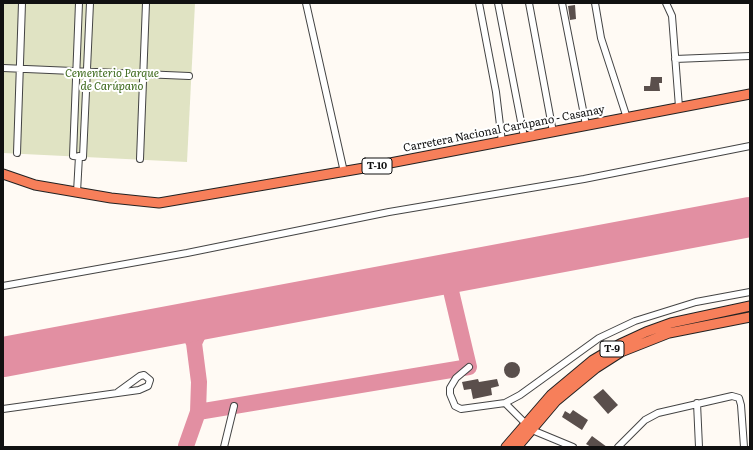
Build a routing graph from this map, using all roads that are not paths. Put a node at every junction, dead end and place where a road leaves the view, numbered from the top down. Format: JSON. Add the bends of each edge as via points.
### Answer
{"nodes":[{"id":1,"x":22,"y":3,"type":"edge"},
{"id":2,"x":79,"y":3,"type":"edge"},
{"id":3,"x":90,"y":3,"type":"edge"},
{"id":4,"x":146,"y":3,"type":"edge"},
{"id":5,"x":306,"y":3,"type":"edge"},
{"id":6,"x":479,"y":3,"type":"edge"},
{"id":7,"x":498,"y":3,"type":"edge"},
{"id":8,"x":529,"y":3,"type":"edge"},
{"id":9,"x":562,"y":3,"type":"edge"},
{"id":10,"x":596,"y":3,"type":"edge"},
{"id":11,"x":666,"y":3,"type":"edge"},
{"id":12,"x":750,"y":56,"type":"edge"},
{"id":13,"x":675,"y":59,"type":"junction"},
{"id":14,"x":3,"y":68,"type":"edge"},
{"id":15,"x":20,"y":69,"type":"junction"},
{"id":16,"x":76,"y":71,"type":"junction"},
{"id":17,"x":87,"y":72,"type":"junction"},
{"id":18,"x":144,"y":74,"type":"junction"},
{"id":19,"x":189,"y":76,"type":"dead end"},
{"id":20,"x":750,"y":94,"type":"edge"},
{"id":21,"x":679,"y":107,"type":"junction"},
{"id":22,"x":627,"y":118,"type":"junction"},
{"id":23,"x":586,"y":125,"type":"junction"},
{"id":24,"x":553,"y":132,"type":"junction"},
{"id":25,"x":524,"y":137,"type":"junction"},
{"id":26,"x":502,"y":142,"type":"junction"},
{"id":27,"x":750,"y":146,"type":"edge"},
{"id":28,"x":17,"y":153,"type":"dead end"},
{"id":29,"x":79,"y":156,"type":"junction"},
{"id":30,"x":140,"y":159,"type":"dead end"},
{"id":31,"x":344,"y":172,"type":"junction"},
{"id":32,"x":3,"y":174,"type":"edge"},
{"id":33,"x":77,"y":192,"type":"junction"},
{"id":34,"x":3,"y":286,"type":"edge"},
{"id":35,"x":750,"y":292,"type":"edge"},
{"id":36,"x":750,"y":306,"type":"edge"},
{"id":37,"x":750,"y":317,"type":"edge"},
{"id":38,"x":469,"y":367,"type":"dead end"},
{"id":39,"x":118,"y":392,"type":"junction"},
{"id":40,"x":505,"y":403,"type":"junction"},
{"id":41,"x":697,"y":403,"type":"junction"},
{"id":42,"x":234,"y":406,"type":"dead end"},
{"id":43,"x":3,"y":409,"type":"edge"},
{"id":44,"x":529,"y":427,"type":"junction"},
{"id":45,"x":224,"y":447,"type":"edge"},
{"id":46,"x":506,"y":447,"type":"edge"},
{"id":47,"x":517,"y":447,"type":"edge"},
{"id":48,"x":573,"y":447,"type":"edge"},
{"id":49,"x":618,"y":447,"type":"edge"},
{"id":50,"x":699,"y":447,"type":"edge"},
{"id":51,"x":744,"y":447,"type":"edge"}],
"edges":[{"from":1,"to":15,"type":"street"},
{"from":2,"to":16,"type":"street"},
{"from":3,"to":17,"type":"street"},
{"from":4,"to":18,"type":"street"},
{"from":5,"to":31,"type":"street"},
{"from":6,"to":26,"type":"street","via":[[496,92]]},
{"from":7,"to":25,"type":"street"},
{"from":8,"to":24,"type":"street"},
{"from":9,"to":23,"type":"street"},
{"from":10,"to":22,"type":"street","via":[[602,38]]},
{"from":11,"to":13,"type":"street","via":[[672,16]]},
{"from":12,"to":13,"type":"street"},
{"from":13,"to":21,"type":"street"},
{"from":14,"to":15,"type":"street"},
{"from":15,"to":16,"type":"street"},
{"from":15,"to":28,"type":"street"},
{"from":16,"to":17,"type":"street"},
{"from":16,"to":29,"type":"street","via":[[73,156]]},
{"from":17,"to":18,"type":"street"},
{"from":17,"to":29,"type":"street","via":[[83,157]]},
{"from":18,"to":19,"type":"street"},
{"from":18,"to":30,"type":"street"},
{"from":20,"to":21,"type":"highway","name":"Carretera Nacional Carúpano - Casanay","number":"T-10"},
{"from":21,"to":22,"type":"highway","name":"Carretera Nacional Carúpano - Casanay","number":"T-10"},
{"from":22,"to":23,"type":"highway","name":"Carretera Nacional Carúpano - Casanay","number":"T-10"},
{"from":23,"to":24,"type":"highway","name":"Carretera Nacional Carúpano - Casanay","number":"T-10"},
{"from":24,"to":25,"type":"highway","name":"Carretera Nacional Carúpano - Casanay","number":"T-10"},
{"from":25,"to":26,"type":"highway","name":"Carretera Nacional Carúpano - Casanay","number":"T-10"},
{"from":26,"to":31,"type":"highway","name":"Carretera Nacional Carúpano - Casanay","number":"T-10"},
{"from":27,"to":34,"type":"street"},
{"from":29,"to":33,"type":"street"},
{"from":31,"to":33,"type":"highway","name":"Carretera Nacional Carúpano - Casanay","number":"T-10","via":[[159,203]]},
{"from":32,"to":33,"type":"highway","name":"Carretera Nacional Carúpano - Casanay","number":"T-10","via":[[35,185]]},
{"from":35,"to":40,"type":"street","via":[[696,302],[635,321],[599,338]]},
{"from":36,"to":44,"type":"highway","number":"T-9","via":[[672,324],[620,344],[593,360],[551,395]]},
{"from":37,"to":44,"type":"highway","number":"T-9","via":[[668,333],[621,352],[596,368]]},
{"from":38,"to":40,"type":"street","via":[[456,378],[450,388],[455,406],[461,409]]},
{"from":39,"to":39,"type":"street","via":[[139,390],[148,386],[150,380],[140,376]]},
{"from":39,"to":43,"type":"street"},
{"from":40,"to":44,"type":"street"},
{"from":41,"to":49,"type":"street","via":[[658,413],[645,420]]},
{"from":41,"to":50,"type":"street"},
{"from":41,"to":51,"type":"street","via":[[732,396],[738,398],[741,405]]},
{"from":42,"to":45,"type":"street"},
{"from":44,"to":46,"type":"highway","number":"T-9"},
{"from":44,"to":47,"type":"highway","number":"T-9"},
{"from":44,"to":48,"type":"street"}]}
